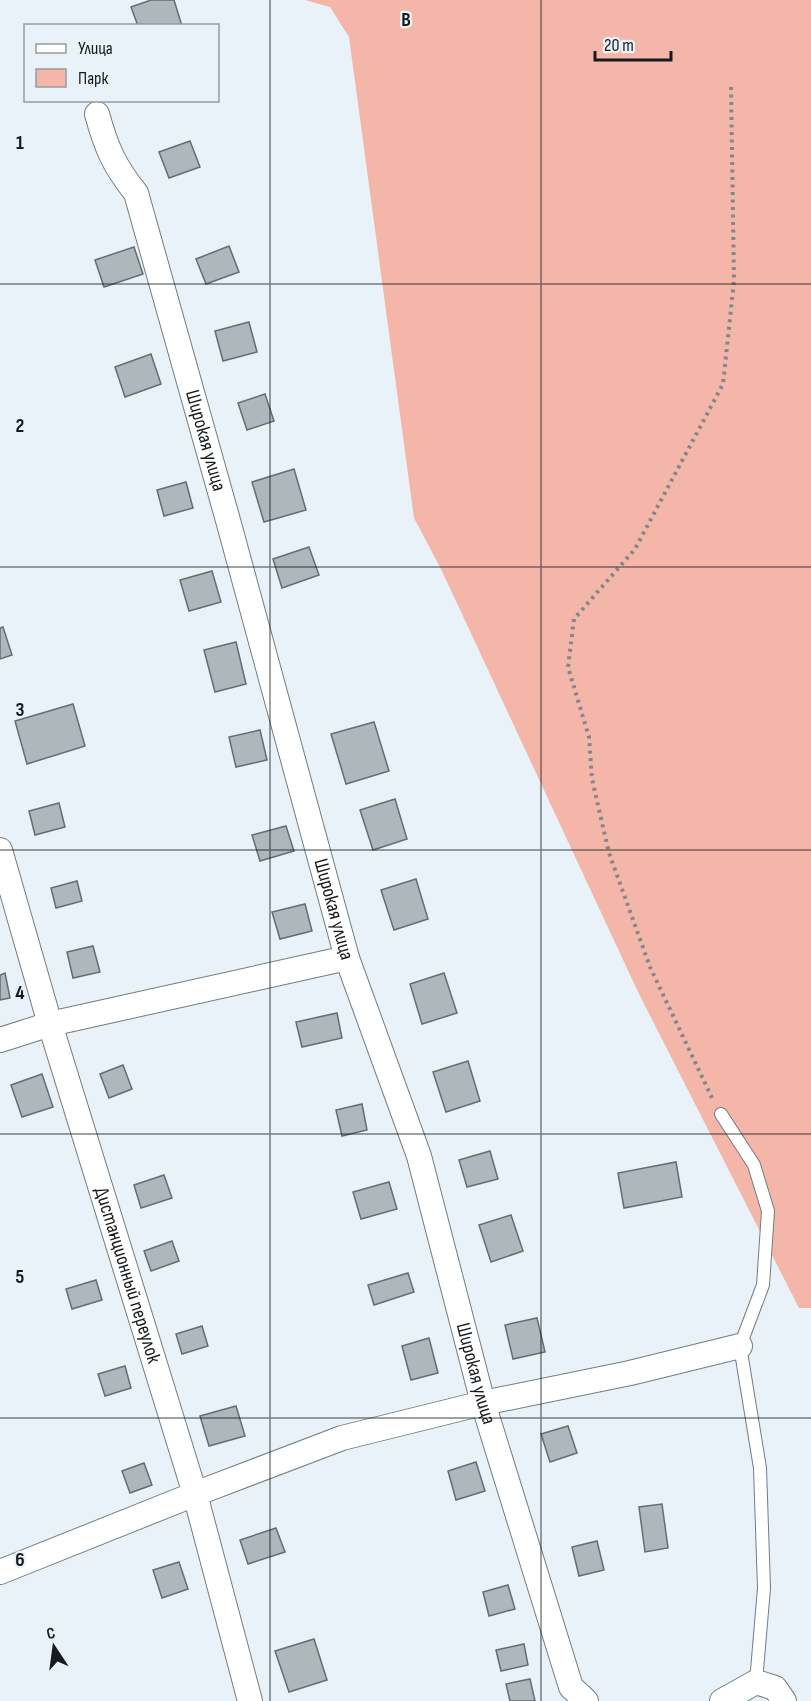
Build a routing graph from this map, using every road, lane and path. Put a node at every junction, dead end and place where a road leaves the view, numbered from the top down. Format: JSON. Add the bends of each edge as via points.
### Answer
{"nodes":[{"id":1,"x":731,"y":86,"type":"dead end"},
{"id":2,"x":97,"y":114,"type":"dead end"},
{"id":3,"x":0,"y":850,"type":"edge"},
{"id":4,"x":347,"y":958,"type":"junction"},
{"id":5,"x":50,"y":1024,"type":"junction"},
{"id":6,"x":0,"y":1040,"type":"edge"},
{"id":7,"x":721,"y":1114,"type":"joint"},
{"id":8,"x":740,"y":1346,"type":"junction"},
{"id":9,"x":483,"y":1403,"type":"junction"},
{"id":10,"x":195,"y":1494,"type":"junction"},
{"id":11,"x":0,"y":1572,"type":"edge"},
{"id":12,"x":756,"y":1682,"type":"junction"},
{"id":13,"x":250,"y":1701,"type":"edge"},
{"id":14,"x":586,"y":1701,"type":"edge"},
{"id":15,"x":722,"y":1701,"type":"edge"},
{"id":16,"x":784,"y":1701,"type":"edge"}],
"edges":[{"from":1,"to":7,"type":"path","via":[[734,281],[723,384],[635,549],[574,619],[568,667],[589,738],[592,779],[609,853],[650,967]]},
{"from":2,"to":4,"type":"street","name":"Широкая улица","via":[[108,150],[120,174],[136,193]]},
{"from":3,"to":5,"type":"street","name":"Дистанционный переулок"},
{"from":4,"to":5,"type":"street"},
{"from":4,"to":9,"type":"street","name":"Широкая улица","via":[[419,1156]]},
{"from":5,"to":6,"type":"street"},
{"from":5,"to":10,"type":"street","name":"Дистанционный переулок"},
{"from":7,"to":8,"type":"lane","via":[[754,1165],[768,1211],[763,1285]]},
{"from":8,"to":9,"type":"street"},
{"from":8,"to":12,"type":"lane","via":[[760,1468],[764,1588]]},
{"from":9,"to":10,"type":"street","via":[[342,1438]]},
{"from":9,"to":14,"type":"street","name":"Широкая улица","via":[[571,1687]]},
{"from":10,"to":11,"type":"street"},
{"from":10,"to":13,"type":"street","name":"Дистанционный переулок"},
{"from":12,"to":15,"type":"street"},
{"from":12,"to":16,"type":"street","via":[[775,1688]]}]}
